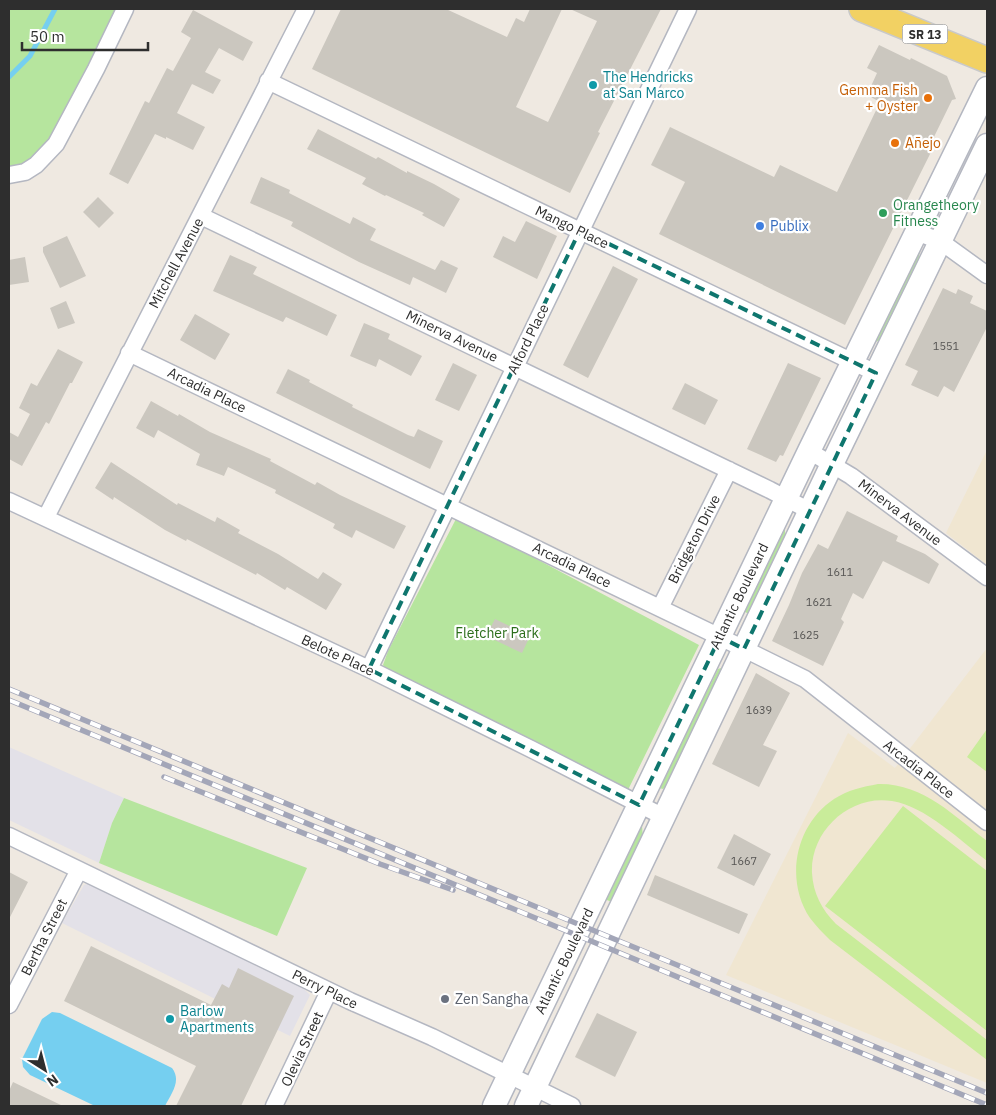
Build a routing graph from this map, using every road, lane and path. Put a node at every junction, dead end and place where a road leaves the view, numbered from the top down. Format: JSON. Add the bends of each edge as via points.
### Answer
{"nodes":[{"id":1,"x":125,"y":9,"type":"edge"},
{"id":2,"x":306,"y":9,"type":"edge"},
{"id":3,"x":688,"y":9,"type":"edge"},
{"id":4,"x":862,"y":9,"type":"edge"},
{"id":5,"x":987,"y":60,"type":"edge"},
{"id":6,"x":268,"y":81,"type":"junction"},
{"id":7,"x":987,"y":88,"type":"edge"},
{"id":8,"x":987,"y":145,"type":"edge"},
{"id":9,"x":9,"y":175,"type":"edge"},
{"id":10,"x":201,"y":216,"type":"junction"},
{"id":11,"x":580,"y":230,"type":"junction"},
{"id":12,"x":916,"y":232,"type":"junction"},
{"id":13,"x":940,"y":241,"type":"junction"},
{"id":14,"x":987,"y":276,"type":"edge"},
{"id":15,"x":129,"y":353,"type":"junction"},
{"id":16,"x":853,"y":362,"type":"junction"},
{"id":17,"x":514,"y":366,"type":"junction"},
{"id":18,"x":876,"y":373,"type":"junction"},
{"id":19,"x":809,"y":451,"type":"junction"},
{"id":20,"x":832,"y":464,"type":"junction"},
{"id":21,"x":729,"y":470,"type":"junction"},
{"id":22,"x":786,"y":499,"type":"junction"},
{"id":23,"x":9,"y":501,"type":"edge"},
{"id":24,"x":448,"y":506,"type":"junction"},
{"id":25,"x":810,"y":511,"type":"junction"},
{"id":26,"x":46,"y":517,"type":"junction"},
{"id":27,"x":987,"y":577,"type":"edge"},
{"id":28,"x":660,"y":608,"type":"junction"},
{"id":29,"x":720,"y":637,"type":"junction"},
{"id":30,"x":744,"y":648,"type":"junction"},
{"id":31,"x":369,"y":669,"type":"junction"},
{"id":32,"x":639,"y":805,"type":"junction"},
{"id":33,"x":664,"y":817,"type":"junction"},
{"id":34,"x":987,"y":822,"type":"edge"},
{"id":35,"x":9,"y":836,"type":"edge"},
{"id":36,"x":79,"y":870,"type":"junction"},
{"id":37,"x":329,"y":991,"type":"junction"},
{"id":38,"x":9,"y":1005,"type":"edge"},
{"id":39,"x":509,"y":1076,"type":"junction"},
{"id":40,"x":531,"y":1097,"type":"edge"},
{"id":41,"x":274,"y":1106,"type":"edge"},
{"id":42,"x":494,"y":1106,"type":"edge"},
{"id":43,"x":572,"y":1106,"type":"edge"}],
"edges":[{"from":1,"to":9,"type":"street","via":[[56,144],[36,165],[25,172]]},
{"from":2,"to":6,"type":"street","name":"Mitchell Avenue"},
{"from":3,"to":11,"type":"street","name":"Alford Place"},
{"from":4,"to":5,"type":"main road","number":"SR 13"},
{"from":6,"to":10,"type":"street","name":"Mitchell Avenue"},
{"from":6,"to":11,"type":"street","name":"Mango Place"},
{"from":7,"to":12,"type":"main road","name":"Atlantic Boulevard"},
{"from":8,"to":13,"type":"main road","name":"Atlantic Boulevard"},
{"from":10,"to":15,"type":"street","name":"Mitchell Avenue"},
{"from":10,"to":17,"type":"street","name":"Minerva Avenue"},
{"from":11,"to":16,"type":"street","name":"Mango Place"},
{"from":11,"to":17,"type":"street","name":"Alford Place"},
{"from":12,"to":13,"type":"street"},
{"from":12,"to":16,"type":"main road","name":"Atlantic Boulevard"},
{"from":13,"to":14,"type":"street"},
{"from":13,"to":18,"type":"main road","name":"Atlantic Boulevard"},
{"from":15,"to":24,"type":"street","name":"Arcadia Place"},
{"from":15,"to":26,"type":"street","name":"Mitchell Avenue"},
{"from":16,"to":18,"type":"street","name":"Mango Place"},
{"from":16,"to":19,"type":"main road","name":"Atlantic Boulevard"},
{"from":17,"to":21,"type":"street","name":"Minerva Avenue"},
{"from":17,"to":24,"type":"street","name":"Alford Place"},
{"from":18,"to":20,"type":"main road","name":"Atlantic Boulevard"},
{"from":19,"to":20,"type":"street","name":"Minerva Avenue"},
{"from":19,"to":22,"type":"main road","name":"Atlantic Boulevard"},
{"from":20,"to":25,"type":"main road","name":"Atlantic Boulevard"},
{"from":20,"to":27,"type":"street","name":"Minerva Avenue"},
{"from":21,"to":22,"type":"street","name":"Minerva Avenue"},
{"from":21,"to":28,"type":"street","name":"Bridgeton Drive"},
{"from":22,"to":25,"type":"street","name":"Minerva Avenue"},
{"from":22,"to":29,"type":"main road","name":"Atlantic Boulevard"},
{"from":23,"to":26,"type":"street","name":"Belote Place"},
{"from":24,"to":28,"type":"street","name":"Arcadia Place"},
{"from":24,"to":31,"type":"street","name":"Alford Place"},
{"from":25,"to":30,"type":"main road","name":"Atlantic Boulevard"},
{"from":26,"to":31,"type":"street","name":"Belote Place"},
{"from":28,"to":29,"type":"street","name":"Arcadia Place"},
{"from":29,"to":30,"type":"street","name":"Arcadia Place"},
{"from":29,"to":32,"type":"main road","name":"Atlantic Boulevard"},
{"from":30,"to":33,"type":"main road","name":"Atlantic Boulevard"},
{"from":30,"to":34,"type":"street","name":"Arcadia Place","via":[[805,680]]},
{"from":31,"to":32,"type":"street","name":"Belote Place"},
{"from":32,"to":33,"type":"street","name":"Belote Place"},
{"from":32,"to":39,"type":"main road","name":"Atlantic Boulevard"},
{"from":33,"to":40,"type":"main road","name":"Atlantic Boulevard"},
{"from":35,"to":36,"type":"street","name":"Perry Place"},
{"from":36,"to":37,"type":"street","name":"Perry Place"},
{"from":36,"to":38,"type":"street","name":"Bertha Street"},
{"from":37,"to":39,"type":"street","name":"Perry Place"},
{"from":37,"to":41,"type":"street","name":"Olevia Street"},
{"from":39,"to":40,"type":"street","name":"Perry Place"},
{"from":39,"to":42,"type":"main road","name":"Atlantic Boulevard"},
{"from":40,"to":43,"type":"street","name":"Perry Place"}]}
